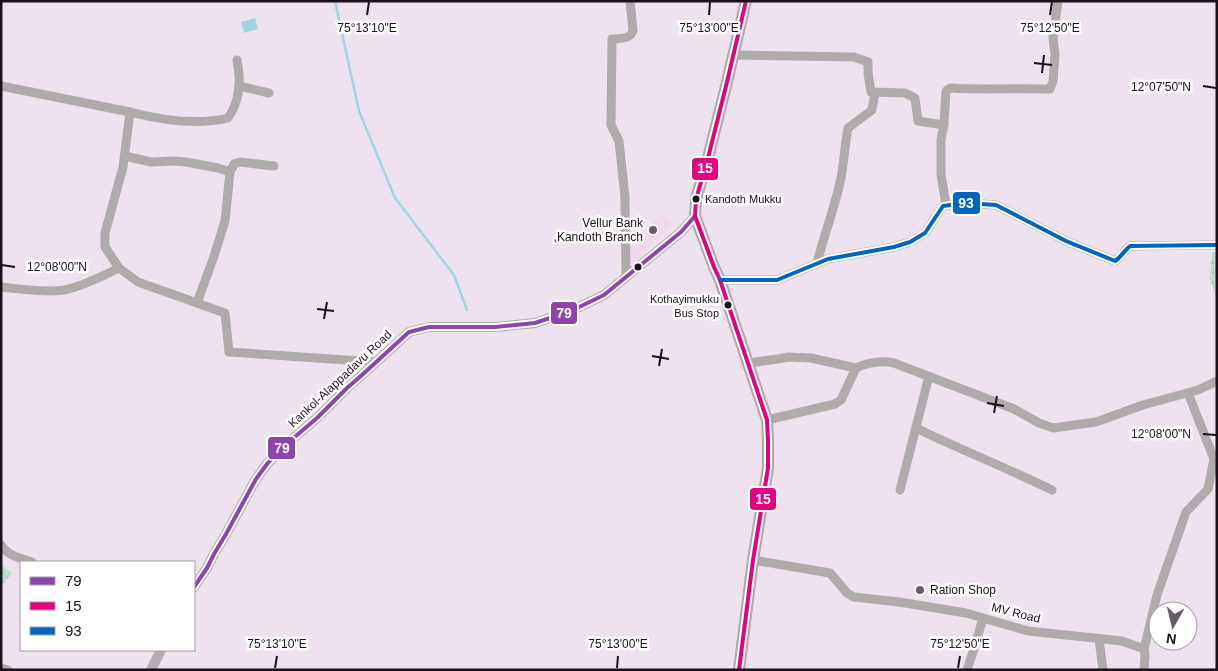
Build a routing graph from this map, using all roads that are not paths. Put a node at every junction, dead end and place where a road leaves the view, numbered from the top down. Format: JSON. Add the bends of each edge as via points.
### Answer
{"nodes":[{"id":1,"x":630,"y":1,"type":"edge"},
{"id":2,"x":746,"y":1,"type":"edge"},
{"id":3,"x":1058,"y":1,"type":"edge"},
{"id":4,"x":733,"y":55,"type":"junction"},
{"id":5,"x":237,"y":60,"type":"dead end"},
{"id":6,"x":1,"y":86,"type":"edge"},
{"id":7,"x":239,"y":86,"type":"junction"},
{"id":8,"x":875,"y":92,"type":"junction"},
{"id":9,"x":269,"y":93,"type":"dead end"},
{"id":10,"x":130,"y":112,"type":"junction"},
{"id":11,"x":944,"y":125,"type":"junction"},
{"id":12,"x":124,"y":156,"type":"junction"},
{"id":13,"x":274,"y":166,"type":"dead end"},
{"id":14,"x":230,"y":172,"type":"junction"},
{"id":15,"x":946,"y":205,"type":"junction"},
{"id":16,"x":695,"y":216,"type":"junction"},
{"id":17,"x":1217,"y":245,"type":"edge"},
{"id":18,"x":817,"y":263,"type":"junction"},
{"id":19,"x":119,"y":268,"type":"junction"},
{"id":20,"x":626,"y":277,"type":"junction"},
{"id":21,"x":720,"y":280,"type":"junction"},
{"id":22,"x":1,"y":287,"type":"edge"},
{"id":23,"x":197,"y":303,"type":"junction"},
{"id":24,"x":376,"y":362,"type":"junction"},
{"id":25,"x":748,"y":363,"type":"junction"},
{"id":26,"x":856,"y":368,"type":"junction"},
{"id":27,"x":929,"y":376,"type":"junction"},
{"id":28,"x":1217,"y":381,"type":"edge"},
{"id":29,"x":1188,"y":392,"type":"junction"},
{"id":30,"x":767,"y":420,"type":"junction"},
{"id":31,"x":916,"y":428,"type":"junction"},
{"id":32,"x":900,"y":490,"type":"dead end"},
{"id":33,"x":1052,"y":490,"type":"dead end"},
{"id":34,"x":1,"y":545,"type":"edge"},
{"id":35,"x":753,"y":560,"type":"junction"},
{"id":36,"x":29,"y":561,"type":"edge"},
{"id":37,"x":195,"y":584,"type":"edge"},
{"id":38,"x":983,"y":618,"type":"junction"},
{"id":39,"x":1098,"y":639,"type":"junction"},
{"id":40,"x":1144,"y":649,"type":"junction"},
{"id":41,"x":160,"y":651,"type":"edge"},
{"id":42,"x":1,"y":668,"type":"edge"},
{"id":43,"x":8,"y":670,"type":"edge"},
{"id":44,"x":151,"y":670,"type":"edge"},
{"id":45,"x":739,"y":670,"type":"edge"},
{"id":46,"x":967,"y":670,"type":"edge"},
{"id":47,"x":1104,"y":670,"type":"edge"},
{"id":48,"x":1144,"y":670,"type":"edge"}],
"edges":[{"from":1,"to":20,"type":"street","via":[[633,31],[628,38],[612,39],[611,125],[619,141],[625,197]]},
{"from":2,"to":4,"type":"highway"},
{"from":3,"to":11,"type":"street","via":[[1053,38],[1054,82],[1050,89],[950,88],[946,91]]},
{"from":4,"to":8,"type":"street","via":[[854,57],[868,62],[872,92]]},
{"from":4,"to":16,"type":"highway","via":[[696,199]]},
{"from":5,"to":7,"type":"street"},
{"from":6,"to":10,"type":"street"},
{"from":7,"to":9,"type":"street"},
{"from":7,"to":10,"type":"street","via":[[234,109],[228,118],[222,120],[182,121]]},
{"from":8,"to":11,"type":"street","via":[[915,98],[918,121]]},
{"from":8,"to":18,"type":"street","via":[[872,110],[848,128],[833,210]]},
{"from":10,"to":12,"type":"street"},
{"from":11,"to":15,"type":"street","via":[[941,174]]},
{"from":12,"to":14,"type":"street","via":[[151,162],[186,162]]},
{"from":12,"to":19,"type":"street","via":[[105,233],[105,247]]},
{"from":13,"to":14,"type":"street","via":[[240,162],[234,164]]},
{"from":14,"to":23,"type":"street","via":[[225,221]]},
{"from":15,"to":17,"type":"street","via":[[996,205],[1066,241],[1115,261],[1130,246]]},
{"from":15,"to":18,"type":"street","via":[[925,233],[910,242]]},
{"from":16,"to":20,"type":"main road","name":"Kankol-Alappadavu Road","via":[[681,232]]},
{"from":16,"to":21,"type":"highway"},
{"from":18,"to":21,"type":"street","via":[[777,280]]},
{"from":19,"to":22,"type":"street","via":[[64,290]]},
{"from":19,"to":23,"type":"street","via":[[138,282]]},
{"from":20,"to":24,"type":"main road","name":"Kankol-Alappadavu Road","via":[[604,295],[535,323],[429,327],[409,332]]},
{"from":21,"to":25,"type":"highway"},
{"from":23,"to":24,"type":"street","via":[[225,312],[229,352]]},
{"from":24,"to":37,"type":"main road","name":"Kankol-Alappadavu Road","via":[[267,464]]},
{"from":25,"to":26,"type":"street","via":[[788,357],[811,358]]},
{"from":25,"to":30,"type":"highway"},
{"from":26,"to":27,"type":"street","via":[[885,361]]},
{"from":26,"to":30,"type":"street","via":[[841,400],[835,404]]},
{"from":27,"to":29,"type":"street","via":[[1053,428],[1096,422]]},
{"from":27,"to":31,"type":"street"},
{"from":28,"to":29,"type":"street"},
{"from":29,"to":40,"type":"street","via":[[1214,459],[1208,489],[1186,512],[1157,595]]},
{"from":30,"to":35,"type":"highway","via":[[768,468]]},
{"from":31,"to":32,"type":"street"},
{"from":31,"to":33,"type":"street"},
{"from":34,"to":36,"type":"street","via":[[6,552]]},
{"from":35,"to":38,"type":"street","name":"MV Road","via":[[830,573],[854,597]]},
{"from":35,"to":45,"type":"highway"},
{"from":38,"to":39,"type":"street","name":"MV Road","via":[[1028,631]]},
{"from":38,"to":46,"type":"street"},
{"from":39,"to":40,"type":"street","name":"MV Road","via":[[1122,641]]},
{"from":39,"to":47,"type":"street"},
{"from":40,"to":48,"type":"street"},
{"from":41,"to":44,"type":"main road"},
{"from":42,"to":43,"type":"street"}]}
